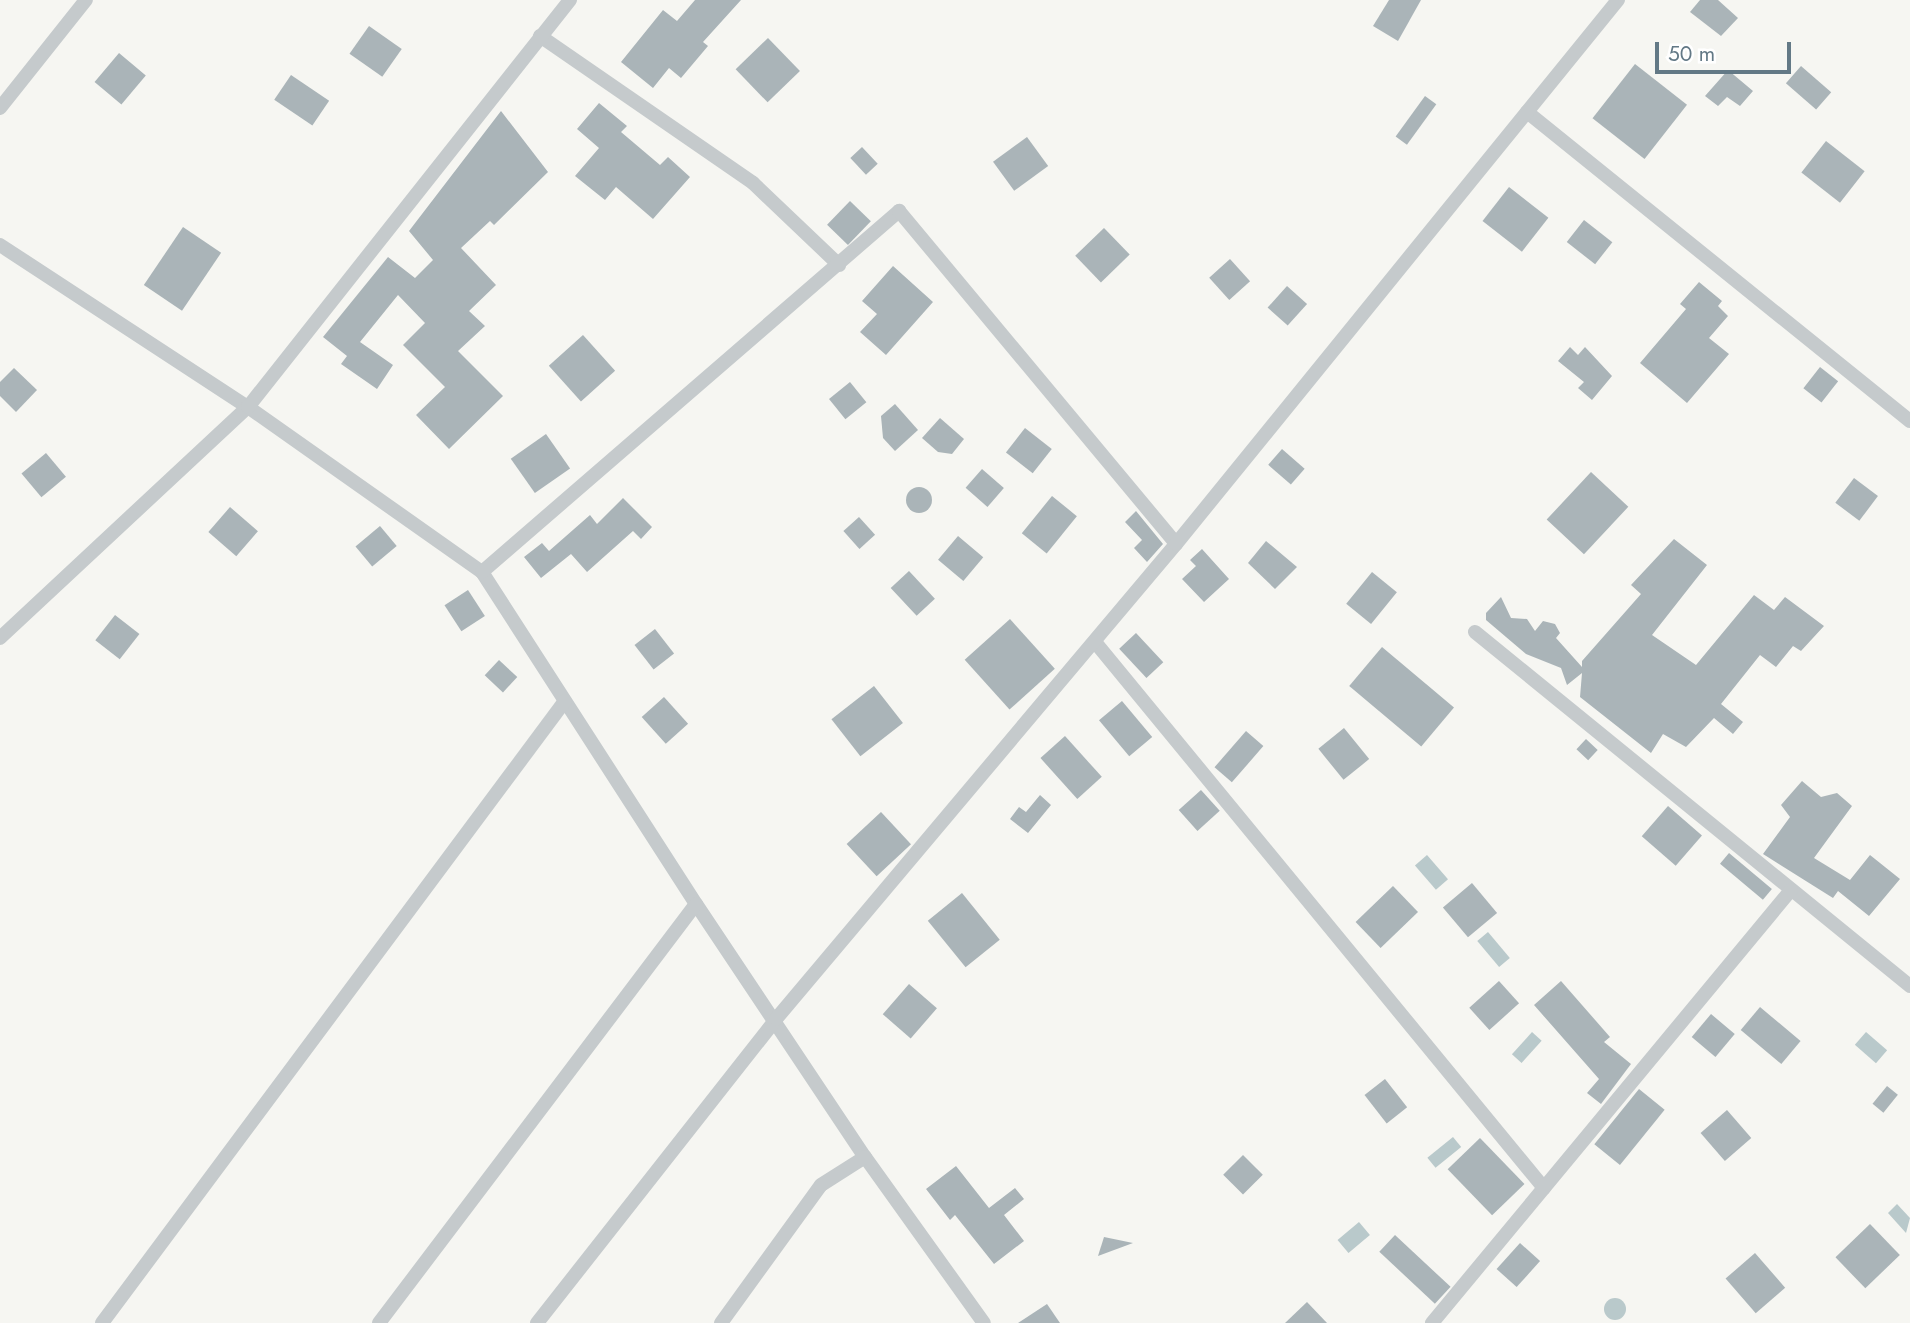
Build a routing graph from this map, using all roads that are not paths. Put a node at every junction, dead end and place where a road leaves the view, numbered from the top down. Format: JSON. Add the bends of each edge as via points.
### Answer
{"nodes":[{"id":1,"x":86,"y":0,"type":"edge"},
{"id":2,"x":570,"y":0,"type":"edge"},
{"id":3,"x":1618,"y":0,"type":"edge"},
{"id":4,"x":540,"y":36,"type":"junction"},
{"id":5,"x":0,"y":108,"type":"edge"},
{"id":6,"x":1527,"y":112,"type":"junction"},
{"id":7,"x":0,"y":246,"type":"edge"},
{"id":8,"x":839,"y":265,"type":"junction"},
{"id":9,"x":248,"y":407,"type":"junction"},
{"id":10,"x":1910,"y":421,"type":"edge"},
{"id":11,"x":1175,"y":544,"type":"junction"},
{"id":12,"x":482,"y":572,"type":"junction"},
{"id":13,"x":1475,"y":632,"type":"dead end"},
{"id":14,"x":0,"y":638,"type":"edge"},
{"id":15,"x":1095,"y":642,"type":"junction"},
{"id":16,"x":565,"y":701,"type":"junction"},
{"id":17,"x":1791,"y":890,"type":"junction"},
{"id":18,"x":696,"y":904,"type":"junction"},
{"id":19,"x":1910,"y":986,"type":"edge"},
{"id":20,"x":776,"y":1019,"type":"junction"},
{"id":21,"x":865,"y":1157,"type":"junction"},
{"id":22,"x":1544,"y":1188,"type":"junction"},
{"id":23,"x":102,"y":1323,"type":"edge"},
{"id":24,"x":379,"y":1323,"type":"edge"},
{"id":25,"x":537,"y":1323,"type":"edge"},
{"id":26,"x":721,"y":1323,"type":"edge"},
{"id":27,"x":984,"y":1323,"type":"edge"},
{"id":28,"x":1432,"y":1323,"type":"edge"}],
"edges":[{"from":1,"to":5,"type":"street"},
{"from":2,"to":4,"type":"street"},
{"from":3,"to":6,"type":"street"},
{"from":4,"to":8,"type":"street","via":[[753,183]]},
{"from":4,"to":9,"type":"street"},
{"from":6,"to":10,"type":"street"},
{"from":6,"to":11,"type":"street"},
{"from":7,"to":9,"type":"street"},
{"from":8,"to":11,"type":"street","via":[[899,211]]},
{"from":8,"to":12,"type":"street"},
{"from":9,"to":12,"type":"street"},
{"from":9,"to":14,"type":"street"},
{"from":11,"to":15,"type":"street"},
{"from":12,"to":16,"type":"street"},
{"from":13,"to":17,"type":"street"},
{"from":15,"to":20,"type":"street"},
{"from":15,"to":22,"type":"street"},
{"from":16,"to":18,"type":"street"},
{"from":16,"to":23,"type":"street"},
{"from":17,"to":19,"type":"street"},
{"from":17,"to":22,"type":"street"},
{"from":18,"to":20,"type":"street"},
{"from":18,"to":24,"type":"street"},
{"from":20,"to":21,"type":"street"},
{"from":20,"to":25,"type":"street"},
{"from":21,"to":26,"type":"street","via":[[821,1185]]},
{"from":21,"to":27,"type":"street"},
{"from":22,"to":28,"type":"street"}]}
